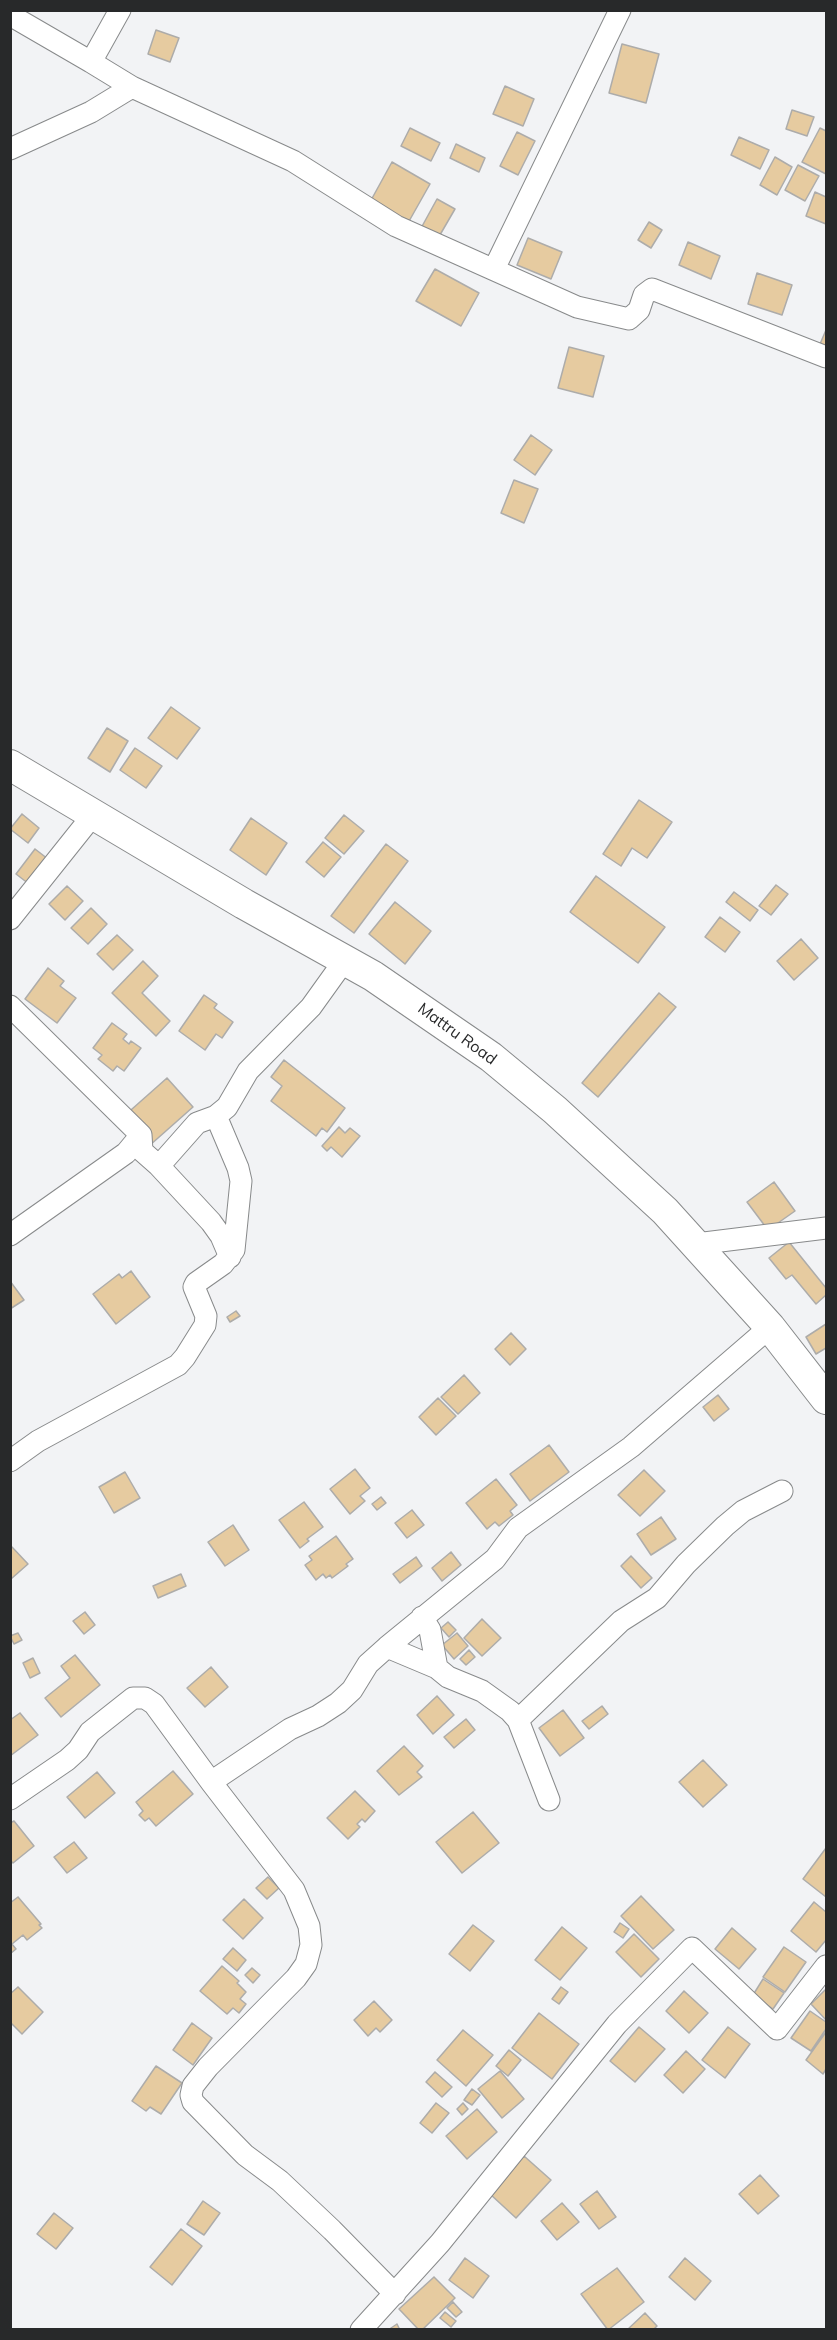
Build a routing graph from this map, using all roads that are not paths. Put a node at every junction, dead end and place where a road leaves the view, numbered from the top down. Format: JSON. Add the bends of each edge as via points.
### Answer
{"nodes":[{"id":1,"x":120,"y":10,"type":"edge"},
{"id":2,"x":620,"y":10,"type":"edge"},
{"id":3,"x":10,"y":15,"type":"edge"},
{"id":4,"x":91,"y":62,"type":"junction"},
{"id":5,"x":132,"y":87,"type":"junction"},
{"id":6,"x":10,"y":149,"type":"edge"},
{"id":7,"x":494,"y":269,"type":"junction"},
{"id":8,"x":826,"y":357,"type":"edge"},
{"id":9,"x":10,"y":765,"type":"edge"},
{"id":10,"x":93,"y":814,"type":"junction"},
{"id":11,"x":10,"y":919,"type":"edge"},
{"id":12,"x":344,"y":961,"type":"junction"},
{"id":13,"x":10,"y":1006,"type":"edge"},
{"id":14,"x":216,"y":1116,"type":"junction"},
{"id":15,"x":141,"y":1135,"type":"junction"},
{"id":16,"x":159,"y":1166,"type":"junction"},
{"id":17,"x":826,"y":1228,"type":"edge"},
{"id":18,"x":10,"y":1235,"type":"edge"},
{"id":19,"x":696,"y":1244,"type":"junction"},
{"id":20,"x":230,"y":1257,"type":"junction"},
{"id":21,"x":770,"y":1327,"type":"junction"},
{"id":22,"x":826,"y":1399,"type":"edge"},
{"id":23,"x":10,"y":1461,"type":"edge"},
{"id":24,"x":782,"y":1491,"type":"dead end"},
{"id":25,"x":422,"y":1617,"type":"junction"},
{"id":26,"x":387,"y":1647,"type":"junction"},
{"id":27,"x":437,"y":1668,"type":"junction"},
{"id":28,"x":518,"y":1720,"type":"junction"},
{"id":29,"x":211,"y":1782,"type":"junction"},
{"id":30,"x":10,"y":1799,"type":"edge"},
{"id":31,"x":549,"y":1800,"type":"dead end"},
{"id":32,"x":826,"y":1966,"type":"edge"},
{"id":33,"x":395,"y":2294,"type":"junction"},
{"id":34,"x":361,"y":2330,"type":"edge"}],
"edges":[{"from":1,"to":4,"type":"street"},
{"from":2,"to":7,"type":"street"},
{"from":3,"to":4,"type":"street"},
{"from":4,"to":5,"type":"street"},
{"from":5,"to":6,"type":"street","via":[[91,112]]},
{"from":5,"to":7,"type":"street","via":[[293,161],[396,226]]},
{"from":7,"to":8,"type":"street","via":[[577,307],[619,318],[629,319],[652,289]]},
{"from":9,"to":10,"type":"main road","name":"Mattru Road"},
{"from":10,"to":11,"type":"street"},
{"from":10,"to":12,"type":"main road","name":"Mattru Road"},
{"from":12,"to":14,"type":"street","via":[[311,1007],[248,1071]]},
{"from":12,"to":19,"type":"main road","name":"Mattru Road","via":[[373,976],[492,1058],[555,1110]]},
{"from":13,"to":15,"type":"street"},
{"from":14,"to":16,"type":"street","via":[[197,1123]]},
{"from":14,"to":20,"type":"street","via":[[241,1181]]},
{"from":15,"to":16,"type":"street","via":[[142,1151]]},
{"from":15,"to":18,"type":"street","via":[[126,1154]]},
{"from":16,"to":20,"type":"street","via":[[211,1222]]},
{"from":17,"to":19,"type":"street"},
{"from":19,"to":21,"type":"main road","name":"Mattru Road"},
{"from":20,"to":23,"type":"street","via":[[194,1287],[206,1316],[205,1324],[178,1365],[38,1441]]},
{"from":21,"to":22,"type":"main road","name":"Mattru Road"},
{"from":21,"to":25,"type":"street","via":[[631,1447],[518,1528],[495,1558]]},
{"from":24,"to":28,"type":"street","via":[[743,1511],[725,1526],[657,1598],[621,1621]]},
{"from":25,"to":26,"type":"street"},
{"from":25,"to":27,"type":"street","via":[[430,1630]]},
{"from":26,"to":27,"type":"street"},
{"from":26,"to":29,"type":"street","via":[[368,1664],[352,1690],[338,1703],[290,1729]]},
{"from":27,"to":28,"type":"street","via":[[448,1677],[482,1691]]},
{"from":28,"to":31,"type":"street"},
{"from":29,"to":30,"type":"street","via":[[154,1704],[145,1698],[133,1698],[90,1732],[67,1760]]},
{"from":29,"to":33,"type":"street","via":[[294,1890],[304,1908],[311,1945],[306,1964],[296,1978],[193,2086],[193,2102]]},
{"from":32,"to":33,"type":"street","via":[[777,2029],[692,1948],[617,2024]]},
{"from":33,"to":34,"type":"street"}]}
